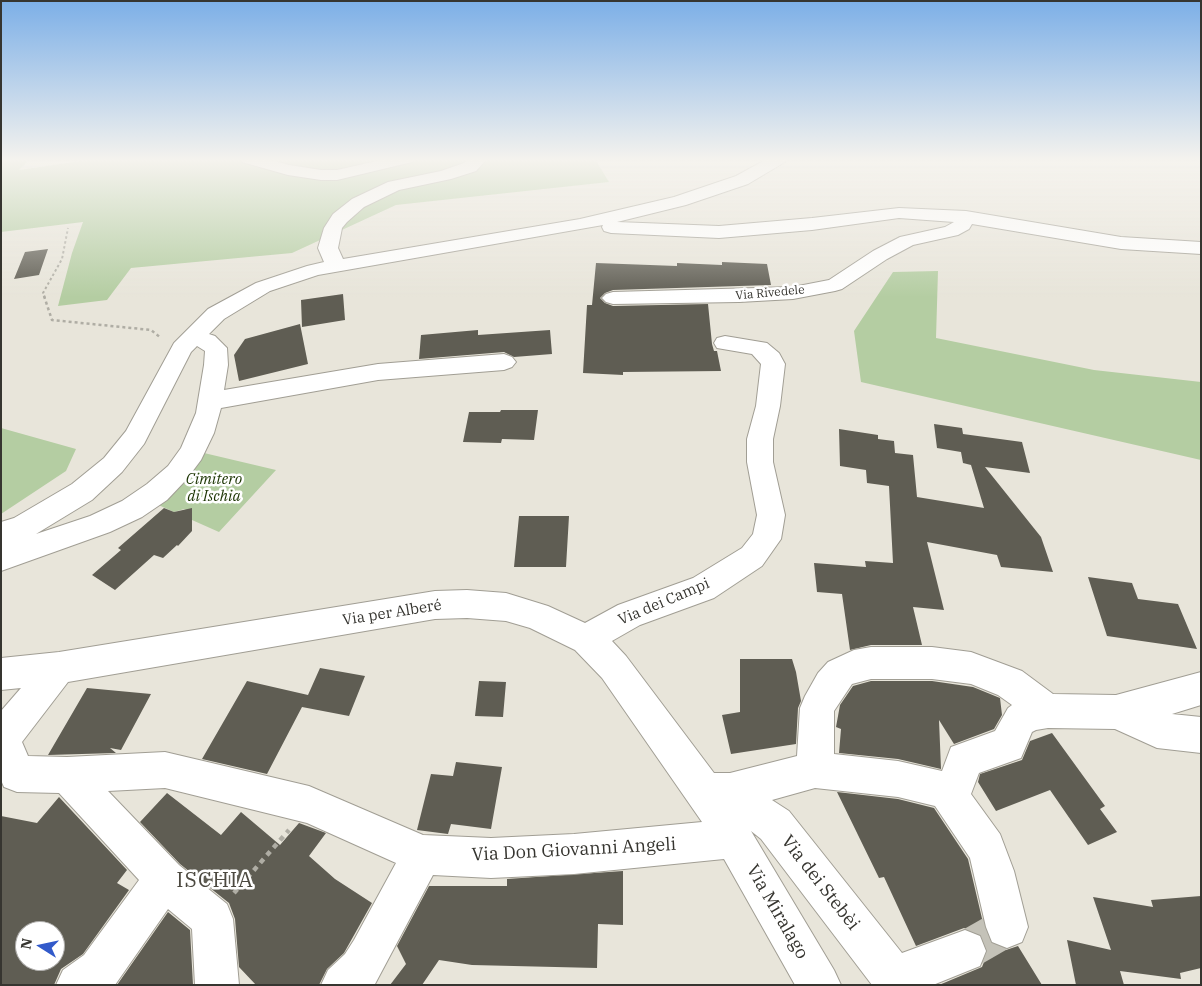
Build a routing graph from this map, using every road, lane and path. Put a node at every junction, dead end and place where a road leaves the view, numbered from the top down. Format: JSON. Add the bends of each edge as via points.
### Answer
{"nodes":[{"id":1,"x":356,"y":205,"type":"edge"},
{"id":2,"x":663,"y":205,"type":"edge"},
{"id":3,"x":966,"y":217,"type":"junction"},
{"id":4,"x":580,"y":225,"type":"junction"},
{"id":5,"x":68,"y":228,"type":"dead end"},
{"id":6,"x":1201,"y":248,"type":"edge"},
{"id":7,"x":325,"y":268,"type":"junction"},
{"id":8,"x":613,"y":298,"type":"dead end"},
{"id":9,"x":187,"y":343,"type":"junction"},
{"id":10,"x":725,"y":343,"type":"dead end"},
{"id":11,"x":504,"y":362,"type":"dead end"},
{"id":12,"x":210,"y":401,"type":"junction"},
{"id":13,"x":1,"y":534,"type":"edge"},
{"id":14,"x":1,"y":558,"type":"edge"},
{"id":15,"x":586,"y":639,"type":"junction"},
{"id":16,"x":60,"y":668,"type":"junction"},
{"id":17,"x":1,"y":674,"type":"edge"},
{"id":18,"x":1201,"y":688,"type":"edge"},
{"id":19,"x":1048,"y":711,"type":"junction"},
{"id":20,"x":1116,"y":712,"type":"junction"},
{"id":21,"x":1201,"y":734,"type":"edge"},
{"id":22,"x":2,"y":739,"type":"edge"},
{"id":23,"x":815,"y":770,"type":"junction"},
{"id":24,"x":67,"y":775,"type":"junction"},
{"id":25,"x":946,"y":790,"type":"junction"},
{"id":26,"x":718,"y":792,"type":"junction"},
{"id":27,"x":296,"y":822,"type":"dead end"},
{"id":28,"x":734,"y":839,"type":"junction"},
{"id":29,"x":422,"y":855,"type":"junction"},
{"id":30,"x":165,"y":880,"type":"junction"},
{"id":31,"x":212,"y":919,"type":"junction"},
{"id":32,"x":1007,"y":927,"type":"dead end"},
{"id":33,"x":965,"y":951,"type":"tunnel mouth"},
{"id":34,"x":896,"y":981,"type":"edge"},
{"id":35,"x":78,"y":985,"type":"edge"},
{"id":36,"x":217,"y":985,"type":"edge"},
{"id":37,"x":344,"y":985,"type":"edge"},
{"id":38,"x":820,"y":985,"type":"edge"}],
"edges":[{"from":1,"to":7,"type":"street","via":[[333,228]]},
{"from":2,"to":4,"type":"street"},
{"from":3,"to":4,"type":"street","via":[[899,213],[719,232]]},
{"from":3,"to":6,"type":"street","via":[[1121,243]]},
{"from":3,"to":8,"type":"street","name":"Via Rivedele","via":[[962,225],[951,231],[907,241],[880,255],[835,285],[766,295]]},
{"from":4,"to":7,"type":"street"},
{"from":5,"to":9,"type":"path","via":[[62,259],[42,293],[52,320],[151,330],[167,343]]},
{"from":7,"to":9,"type":"street","via":[[263,286],[246,295],[216,314]]},
{"from":9,"to":12,"type":"street","via":[[207,341],[216,348]]},
{"from":9,"to":13,"type":"street","via":[[135,437],[113,465],[82,492],[52,511],[23,527]]},
{"from":10,"to":15,"type":"street","name":"Via dei Campi","via":[[759,348],[766,352],[773,364],[760,439],[760,462],[771,515],[766,539],[752,557],[703,588],[629,615]]},
{"from":11,"to":12,"type":"street","via":[[378,372]]},
{"from":12,"to":14,"type":"street","via":[[192,453],[157,492],[132,509],[100,524]]},
{"from":15,"to":16,"type":"street","name":"Via per Alberé","via":[[537,616],[506,607],[434,605]]},
{"from":15,"to":26,"type":"street","name":"Via per Alberé","via":[[605,656]]},
{"from":16,"to":17,"type":"street","name":"Via per Alberé"},
{"from":16,"to":22,"type":"street","name":"Via Don Giovanni Angeli"},
{"from":18,"to":20,"type":"street"},
{"from":19,"to":20,"type":"street"},
{"from":19,"to":23,"type":"street","via":[[1010,684],[971,668],[932,663],[871,662],[854,666],[840,673],[817,708]]},
{"from":19,"to":25,"type":"street","via":[[1030,713],[1020,720],[1008,745],[964,760],[958,782]]},
{"from":20,"to":21,"type":"street","via":[[1157,730]]},
{"from":22,"to":24,"type":"street","name":"Via Don Giovanni Angeli","via":[[17,774]]},
{"from":23,"to":25,"type":"street","via":[[898,779]]},
{"from":23,"to":26,"type":"street"},
{"from":24,"to":29,"type":"street","name":"Via Don Giovanni Angeli","via":[[165,770],[309,805]]},
{"from":24,"to":30,"type":"street"},
{"from":25,"to":32,"type":"street","via":[[986,848]]},
{"from":26,"to":28,"type":"street","name":"Via per Alberé"},
{"from":26,"to":34,"type":"street","name":"Via dei Stebèi","via":[[775,826]]},
{"from":27,"to":31,"type":"path"},
{"from":28,"to":29,"type":"street","name":"Via Don Giovanni Angeli","via":[[491,858]]},
{"from":28,"to":38,"type":"street","name":"Via Miralago"},
{"from":29,"to":37,"type":"street","via":[[369,955]]},
{"from":30,"to":31,"type":"street"},
{"from":30,"to":35,"type":"street","via":[[99,970]]},
{"from":31,"to":36,"type":"street"},
{"from":33,"to":34,"type":"street"}]}
